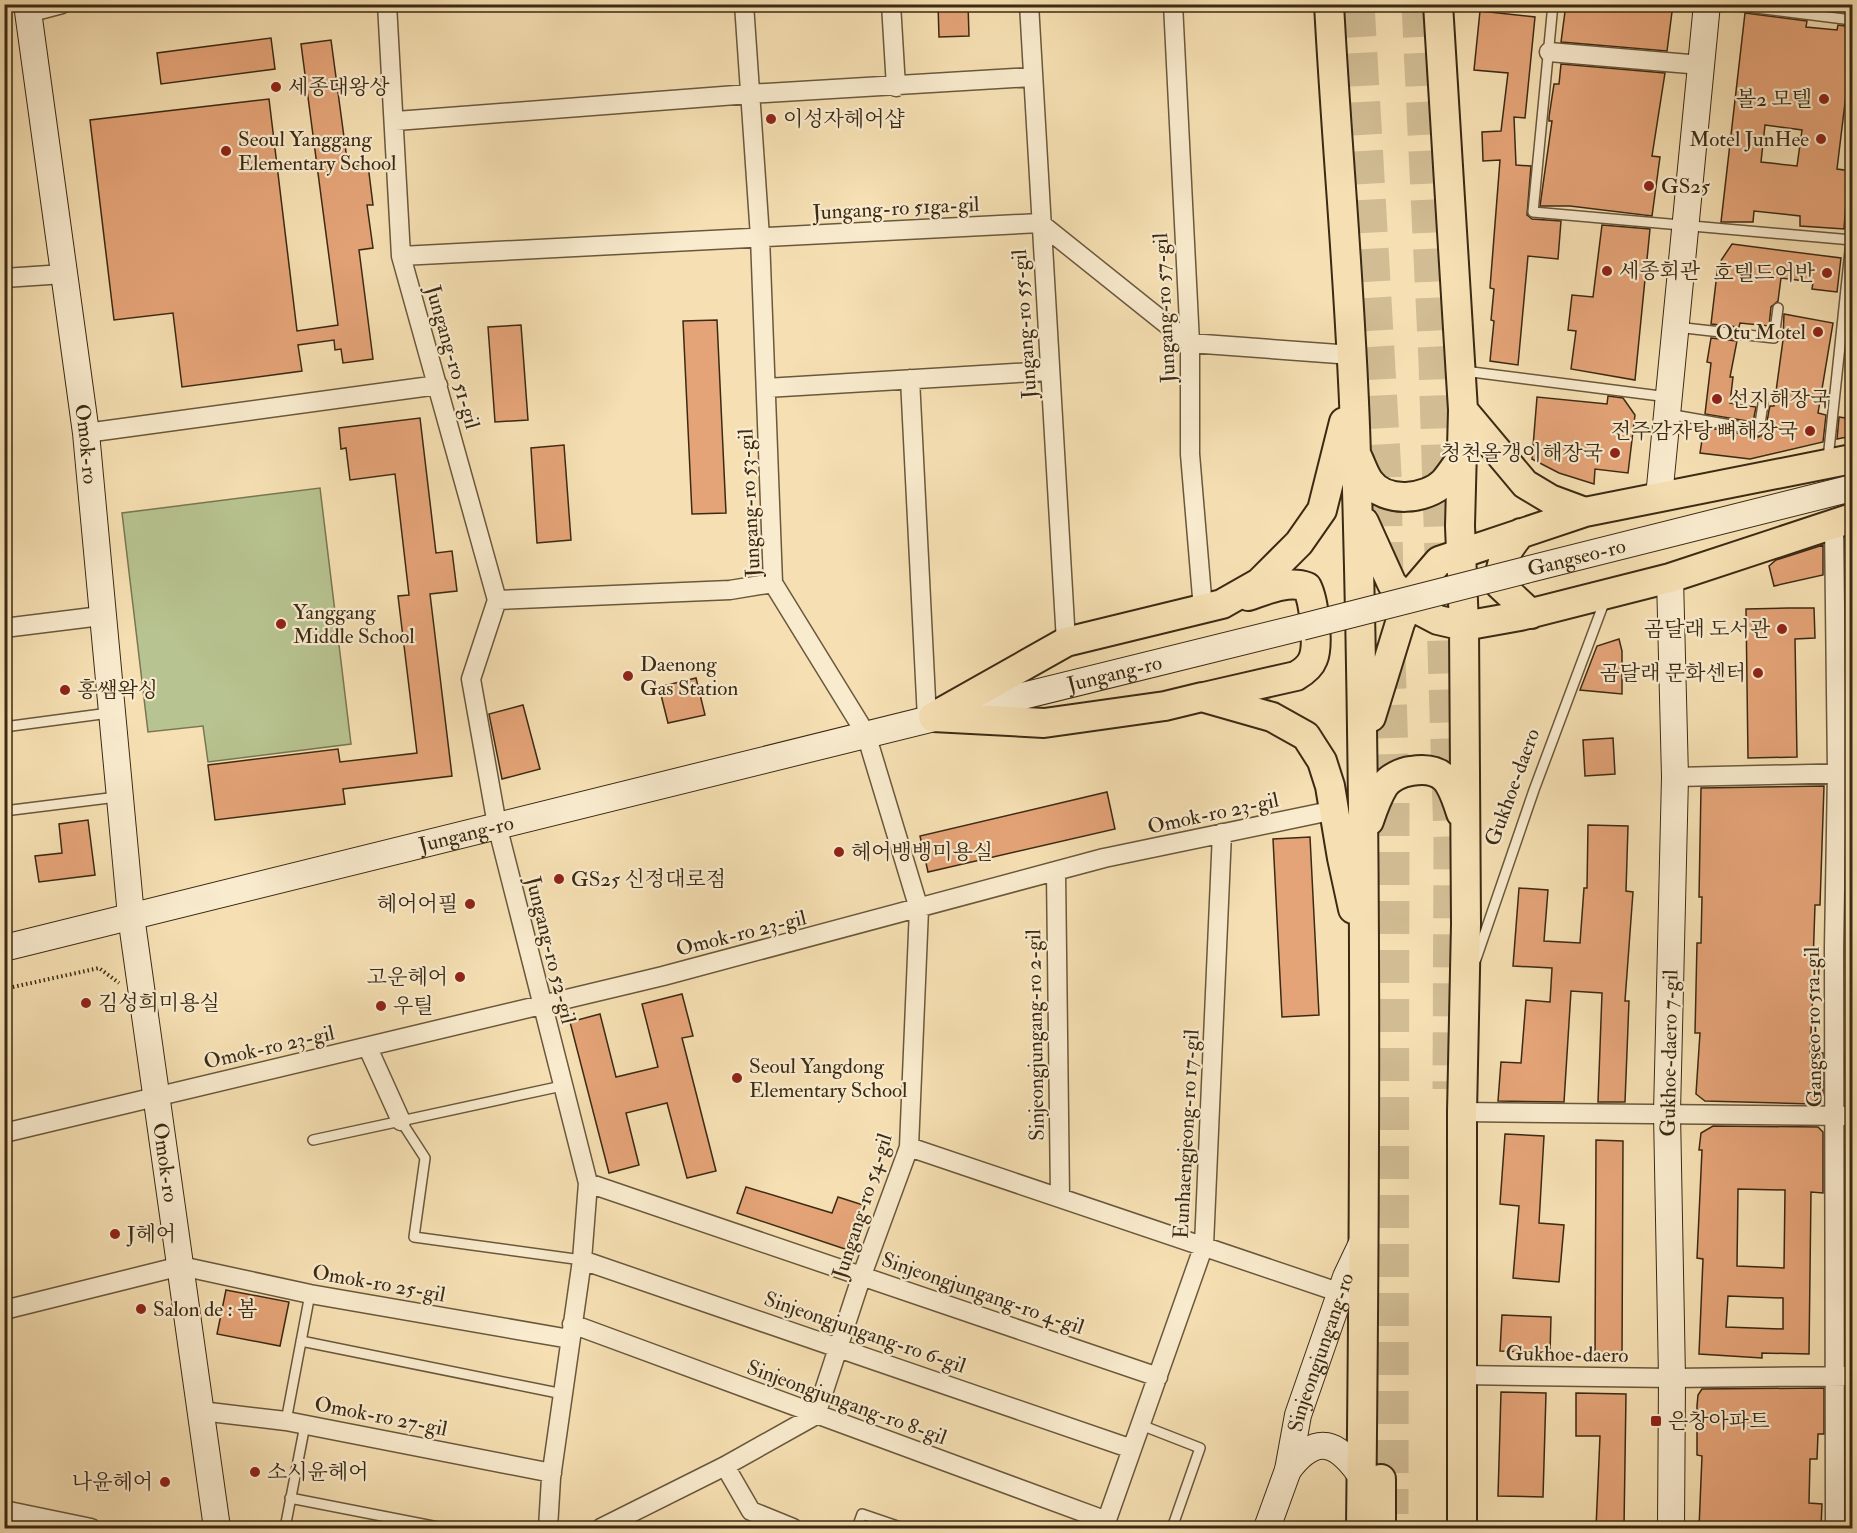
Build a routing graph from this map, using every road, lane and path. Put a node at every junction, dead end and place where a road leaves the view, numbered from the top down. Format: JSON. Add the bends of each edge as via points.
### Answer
{"nodes":[{"id":1,"x":62,"y":4,"type":"edge"},
{"id":2,"x":387,"y":4,"type":"edge"},
{"id":3,"x":744,"y":4,"type":"edge"},
{"id":4,"x":891,"y":4,"type":"edge"},
{"id":5,"x":1029,"y":4,"type":"edge"},
{"id":6,"x":1173,"y":4,"type":"edge"},
{"id":7,"x":1329,"y":4,"type":"edge"},
{"id":8,"x":1438,"y":4,"type":"edge"},
{"id":9,"x":1553,"y":4,"type":"edge"},
{"id":10,"x":1707,"y":4,"type":"edge"},
{"id":11,"x":1723,"y":4,"type":"edge"},
{"id":12,"x":27,"y":9,"type":"edge"},
{"id":13,"x":1852,"y":20,"type":"edge"},
{"id":14,"x":1548,"y":52,"type":"junction"},
{"id":15,"x":1701,"y":65,"type":"junction"},
{"id":16,"x":1032,"y":77,"type":"junction"},
{"id":17,"x":896,"y":87,"type":"junction"},
{"id":18,"x":749,"y":94,"type":"junction"},
{"id":19,"x":396,"y":121,"type":"junction"},
{"id":20,"x":1040,"y":223,"type":"junction"},
{"id":21,"x":1686,"y":225,"type":"junction"},
{"id":22,"x":760,"y":237,"type":"junction"},
{"id":23,"x":1852,"y":237,"type":"edge"},
{"id":24,"x":401,"y":256,"type":"junction"},
{"id":25,"x":64,"y":274,"type":"junction"},
{"id":26,"x":4,"y":278,"type":"edge"},
{"id":27,"x":1778,"y":308,"type":"dead end"},
{"id":28,"x":1841,"y":320,"type":"junction"},
{"id":29,"x":1852,"y":321,"type":"edge"},
{"id":30,"x":1676,"y":327,"type":"junction"},
{"id":31,"x":1190,"y":343,"type":"junction"},
{"id":32,"x":1352,"y":369,"type":"junction"},
{"id":33,"x":1049,"y":371,"type":"junction"},
{"id":34,"x":1462,"y":371,"type":"junction"},
{"id":35,"x":910,"y":379,"type":"junction"},
{"id":36,"x":438,"y":385,"type":"junction"},
{"id":37,"x":766,"y":388,"type":"junction"},
{"id":38,"x":1763,"y":404,"type":"dead end"},
{"id":39,"x":1669,"y":406,"type":"junction"},
{"id":40,"x":1463,"y":410,"type":"junction"},
{"id":41,"x":86,"y":433,"type":"junction"},
{"id":42,"x":1356,"y":454,"type":"junction"},
{"id":43,"x":1463,"y":456,"type":"junction"},
{"id":44,"x":1840,"y":461,"type":"edge"},
{"id":45,"x":1852,"y":488,"type":"edge"},
{"id":46,"x":1659,"y":497,"type":"junction"},
{"id":47,"x":1357,"y":506,"type":"junction"},
{"id":48,"x":1585,"y":512,"type":"junction"},
{"id":49,"x":1843,"y":521,"type":"edge"},
{"id":50,"x":1521,"y":533,"type":"junction"},
{"id":51,"x":1462,"y":552,"type":"junction"},
{"id":52,"x":1670,"y":578,"type":"junction"},
{"id":53,"x":773,"y":583,"type":"junction"},
{"id":54,"x":1607,"y":595,"type":"junction"},
{"id":55,"x":497,"y":600,"type":"junction"},
{"id":56,"x":1410,"y":601,"type":"junction"},
{"id":57,"x":1213,"y":607,"type":"junction"},
{"id":58,"x":1531,"y":614,"type":"junction"},
{"id":59,"x":102,"y":616,"type":"junction"},
{"id":60,"x":1475,"y":624,"type":"junction"},
{"id":61,"x":1302,"y":627,"type":"joint"},
{"id":62,"x":4,"y":628,"type":"edge"},
{"id":63,"x":1066,"y":642,"type":"junction"},
{"id":64,"x":1202,"y":697,"type":"junction"},
{"id":65,"x":111,"y":713,"type":"junction"},
{"id":66,"x":930,"y":718,"type":"junction"},
{"id":67,"x":4,"y":727,"type":"edge"},
{"id":68,"x":866,"y":734,"type":"junction"},
{"id":69,"x":1363,"y":746,"type":"junction"},
{"id":70,"x":1845,"y":773,"type":"edge"},
{"id":71,"x":1675,"y":777,"type":"junction"},
{"id":72,"x":119,"y":797,"type":"junction"},
{"id":73,"x":1335,"y":810,"type":"junction"},
{"id":74,"x":4,"y":812,"type":"edge"},
{"id":75,"x":497,"y":825,"type":"junction"},
{"id":76,"x":1466,"y":829,"type":"junction"},
{"id":77,"x":1222,"y":833,"type":"junction"},
{"id":78,"x":1364,"y":835,"type":"junction"},
{"id":79,"x":1056,"y":872,"type":"junction"},
{"id":80,"x":919,"y":909,"type":"junction"},
{"id":81,"x":131,"y":916,"type":"junction"},
{"id":82,"x":1834,"y":947,"type":"junction"},
{"id":83,"x":1852,"y":947,"type":"edge"},
{"id":84,"x":4,"y":948,"type":"edge"},
{"id":85,"x":1365,"y":960,"type":"junction"},
{"id":86,"x":4,"y":989,"type":"edge"},
{"id":87,"x":121,"y":995,"type":"dead end"},
{"id":88,"x":1465,"y":996,"type":"junction"},
{"id":89,"x":540,"y":1005,"type":"junction"},
{"id":90,"x":368,"y":1048,"type":"junction"},
{"id":91,"x":562,"y":1086,"type":"junction"},
{"id":92,"x":157,"y":1095,"type":"junction"},
{"id":93,"x":1462,"y":1112,"type":"junction"},
{"id":94,"x":1667,"y":1113,"type":"junction"},
{"id":95,"x":1844,"y":1115,"type":"edge"},
{"id":96,"x":401,"y":1121,"type":"junction"},
{"id":97,"x":4,"y":1133,"type":"edge"},
{"id":98,"x":313,"y":1140,"type":"dead end"},
{"id":99,"x":909,"y":1147,"type":"junction"},
{"id":100,"x":588,"y":1183,"type":"junction"},
{"id":101,"x":1060,"y":1197,"type":"junction"},
{"id":102,"x":1365,"y":1237,"type":"junction"},
{"id":103,"x":1204,"y":1245,"type":"junction"},
{"id":104,"x":582,"y":1260,"type":"junction"},
{"id":105,"x":181,"y":1266,"type":"junction"},
{"id":106,"x":862,"y":1275,"type":"junction"},
{"id":107,"x":1341,"y":1293,"type":"junction"},
{"id":108,"x":310,"y":1294,"type":"junction"},
{"id":109,"x":4,"y":1310,"type":"edge"},
{"id":110,"x":571,"y":1331,"type":"junction"},
{"id":111,"x":301,"y":1341,"type":"junction"},
{"id":112,"x":839,"y":1346,"type":"junction"},
{"id":113,"x":1462,"y":1375,"type":"junction"},
{"id":114,"x":1844,"y":1376,"type":"edge"},
{"id":115,"x":1158,"y":1377,"type":"junction"},
{"id":116,"x":1672,"y":1378,"type":"junction"},
{"id":117,"x":563,"y":1394,"type":"junction"},
{"id":118,"x":1363,"y":1400,"type":"junction"},
{"id":119,"x":201,"y":1411,"type":"junction"},
{"id":120,"x":816,"y":1416,"type":"junction"},
{"id":121,"x":286,"y":1421,"type":"junction"},
{"id":122,"x":304,"y":1425,"type":"junction"},
{"id":123,"x":1141,"y":1425,"type":"junction"},
{"id":124,"x":1132,"y":1449,"type":"junction"},
{"id":125,"x":725,"y":1466,"type":"junction"},
{"id":126,"x":1288,"y":1470,"type":"junction"},
{"id":127,"x":552,"y":1473,"type":"junction"},
{"id":128,"x":1362,"y":1478,"type":"junction"},
{"id":129,"x":290,"y":1498,"type":"junction"},
{"id":130,"x":4,"y":1510,"type":"edge"},
{"id":131,"x":1105,"y":1525,"type":"edge"},
{"id":132,"x":91,"y":1528,"type":"edge"},
{"id":133,"x":217,"y":1528,"type":"edge"},
{"id":134,"x":285,"y":1528,"type":"edge"},
{"id":135,"x":443,"y":1528,"type":"edge"},
{"id":136,"x":548,"y":1528,"type":"edge"},
{"id":137,"x":601,"y":1528,"type":"edge"},
{"id":138,"x":794,"y":1528,"type":"edge"},
{"id":139,"x":857,"y":1528,"type":"edge"},
{"id":140,"x":903,"y":1528,"type":"edge"},
{"id":141,"x":1172,"y":1528,"type":"edge"},
{"id":142,"x":1267,"y":1528,"type":"edge"},
{"id":143,"x":1361,"y":1528,"type":"edge"},
{"id":144,"x":1381,"y":1528,"type":"edge"},
{"id":145,"x":1462,"y":1528,"type":"edge"},
{"id":146,"x":1671,"y":1528,"type":"edge"},
{"id":147,"x":1835,"y":1528,"type":"edge"}],
"edges":[{"from":1,"to":12,"type":"street"},
{"from":2,"to":19,"type":"street","name":"Jungang-ro 51-gil"},
{"from":3,"to":18,"type":"street","name":"Jungang-ro 53-gil"},
{"from":4,"to":17,"type":"street"},
{"from":5,"to":16,"type":"street","name":"Jungang-ro 55-gil"},
{"from":6,"to":31,"type":"street","name":"Jungang-ro 57-gil"},
{"from":7,"to":32,"type":"main road"},
{"from":8,"to":34,"type":"main road"},
{"from":9,"to":14,"type":"lane"},
{"from":10,"to":15,"type":"main road"},
{"from":11,"to":13,"type":"lane"},
{"from":12,"to":25,"type":"main road","name":"Omok-ro"},
{"from":14,"to":15,"type":"street"},
{"from":14,"to":21,"type":"lane","via":[[1533,212]]},
{"from":15,"to":21,"type":"main road"},
{"from":16,"to":17,"type":"street"},
{"from":16,"to":20,"type":"street","name":"Jungang-ro 55-gil"},
{"from":17,"to":18,"type":"street"},
{"from":18,"to":19,"type":"street"},
{"from":18,"to":22,"type":"street","name":"Jungang-ro 53-gil"},
{"from":19,"to":24,"type":"street","name":"Jungang-ro 51-gil"},
{"from":20,"to":22,"type":"street","name":"Jungang-ro 51ga-gil"},
{"from":20,"to":31,"type":"street"},
{"from":20,"to":33,"type":"street","name":"Jungang-ro 55-gil"},
{"from":21,"to":23,"type":"lane"},
{"from":21,"to":30,"type":"main road"},
{"from":22,"to":24,"type":"street","name":"Jungang-ro 51ga-gil"},
{"from":22,"to":37,"type":"street","name":"Jungang-ro 53-gil"},
{"from":23,"to":28,"type":"lane"},
{"from":24,"to":36,"type":"street","name":"Jungang-ro 51-gil"},
{"from":25,"to":26,"type":"street"},
{"from":25,"to":41,"type":"main road","name":"Omok-ro"},
{"from":27,"to":30,"type":"lane","via":[[1774,338]]},
{"from":28,"to":29,"type":"lane"},
{"from":28,"to":44,"type":"lane"},
{"from":30,"to":39,"type":"main road"},
{"from":31,"to":32,"type":"street"},
{"from":31,"to":57,"type":"street","name":"Jungang-ro 57-gil","via":[[1190,454]]},
{"from":32,"to":42,"type":"main road"},
{"from":32,"to":57,"type":"main road","via":[[1333,475],[1322,510],[1299,543],[1259,583]]},
{"from":33,"to":35,"type":"street"},
{"from":33,"to":63,"type":"street","name":"Jungang-ro 55-gil"},
{"from":34,"to":39,"type":"lane"},
{"from":34,"to":40,"type":"main road"},
{"from":35,"to":37,"type":"street"},
{"from":35,"to":66,"type":"street"},
{"from":36,"to":41,"type":"street"},
{"from":36,"to":55,"type":"street","name":"Jungang-ro 51-gil"},
{"from":37,"to":53,"type":"street","name":"Jungang-ro 53-gil"},
{"from":38,"to":39,"type":"lane","via":[[1759,429]]},
{"from":39,"to":46,"type":"main road"},
{"from":40,"to":43,"type":"main road"},
{"from":40,"to":48,"type":"main road","via":[[1525,484],[1550,499]]},
{"from":41,"to":59,"type":"main road","name":"Omok-ro"},
{"from":42,"to":43,"type":"main road","via":[[1369,482],[1382,492],[1401,497],[1431,491],[1443,483]]},
{"from":42,"to":47,"type":"main road"},
{"from":43,"to":51,"type":"main road"},
{"from":44,"to":46,"type":"main road"},
{"from":45,"to":61,"type":"main road","name":"Gangseo-ro","bridge":true},
{"from":46,"to":48,"type":"main road"},
{"from":47,"to":56,"type":"main road","via":[[1380,563],[1392,584]]},
{"from":47,"to":69,"type":"main road"},
{"from":48,"to":50,"type":"main road"},
{"from":49,"to":52,"type":"main road"},
{"from":49,"to":70,"type":"street","name":"Gangseo-ro 5ra-gil"},
{"from":50,"to":51,"type":"main road"},
{"from":50,"to":58,"type":"main road","via":[[1503,558],[1499,584]]},
{"from":51,"to":56,"type":"main road","via":[[1438,561]]},
{"from":51,"to":60,"type":"main road"},
{"from":52,"to":54,"type":"main road"},
{"from":52,"to":71,"type":"main road","name":"Gukhoe-daero 7-gil"},
{"from":53,"to":55,"type":"street","via":[[730,590]]},
{"from":53,"to":68,"type":"street","name":"Jungang-ro 53-gil"},
{"from":54,"to":58,"type":"main road"},
{"from":54,"to":88,"type":"lane","name":"Gukhoe-daero","via":[[1503,877]]},
{"from":55,"to":75,"type":"street","via":[[471,679]]},
{"from":56,"to":60,"type":"main road","via":[[1438,620]]},
{"from":56,"to":69,"type":"main road"},
{"from":57,"to":63,"type":"main road"},
{"from":57,"to":64,"type":"main road","via":[[1283,586],[1307,587],[1312,597],[1316,647],[1314,659],[1296,676]]},
{"from":58,"to":60,"type":"main road"},
{"from":59,"to":62,"type":"street"},
{"from":59,"to":65,"type":"main road","name":"Omok-ro"},
{"from":60,"to":76,"type":"main road","via":[[1465,691]]},
{"from":61,"to":66,"type":"main road","name":"Jungang-ro"},
{"from":63,"to":66,"type":"main road"},
{"from":64,"to":66,"type":"main road","via":[[1044,723]]},
{"from":64,"to":73,"type":"main road","via":[[1272,717],[1306,736],[1322,761]]},
{"from":65,"to":67,"type":"lane"},
{"from":65,"to":72,"type":"main road","name":"Omok-ro"},
{"from":66,"to":68,"type":"main road","name":"Jungang-ro"},
{"from":68,"to":75,"type":"main road","name":"Jungang-ro"},
{"from":68,"to":80,"type":"street","name":"Jungang-ro 54-gil"},
{"from":69,"to":78,"type":"main road"},
{"from":70,"to":71,"type":"street"},
{"from":70,"to":82,"type":"street","name":"Gangseo-ro 5ra-gil"},
{"from":71,"to":94,"type":"main road","name":"Gukhoe-daero 7-gil"},
{"from":72,"to":74,"type":"lane"},
{"from":72,"to":81,"type":"main road","name":"Omok-ro"},
{"from":73,"to":77,"type":"street","name":"Omok-ro 23-gil"},
{"from":73,"to":85,"type":"main road"},
{"from":75,"to":81,"type":"main road","name":"Jungang-ro"},
{"from":75,"to":89,"type":"street","name":"Jungang-ro 52-gil"},
{"from":76,"to":78,"type":"main road","via":[[1453,788],[1443,776],[1423,769],[1403,772],[1385,784]]},
{"from":76,"to":88,"type":"main road"},
{"from":77,"to":79,"type":"street","name":"Omok-ro 23-gil"},
{"from":77,"to":103,"type":"street","name":"Eunhaengjeong-ro 17-gil"},
{"from":78,"to":85,"type":"main road"},
{"from":79,"to":80,"type":"street","name":"Omok-ro 23-gil"},
{"from":79,"to":101,"type":"street","name":"Sinjeongjungang-ro 2-gil"},
{"from":80,"to":89,"type":"street","name":"Omok-ro 23-gil"},
{"from":80,"to":99,"type":"street","name":"Jungang-ro 54-gil"},
{"from":81,"to":84,"type":"main road","name":"Jungang-ro"},
{"from":81,"to":92,"type":"main road","name":"Omok-ro"},
{"from":82,"to":83,"type":"street"},
{"from":82,"to":95,"type":"street","name":"Gangseo-ro 5ra-gil"},
{"from":85,"to":102,"type":"main road"},
{"from":86,"to":87,"type":"path","via":[[99,968],[119,983]]},
{"from":88,"to":93,"type":"main road"},
{"from":89,"to":90,"type":"street","name":"Omok-ro 23-gil"},
{"from":89,"to":91,"type":"street","name":"Jungang-ro 52-gil"},
{"from":90,"to":92,"type":"street","name":"Omok-ro 23-gil"},
{"from":90,"to":96,"type":"street"},
{"from":91,"to":96,"type":"lane"},
{"from":91,"to":100,"type":"street","name":"Jungang-ro 52-gil"},
{"from":92,"to":97,"type":"street","name":"Omok-ro 23-gil"},
{"from":92,"to":105,"type":"main road","name":"Omok-ro"},
{"from":93,"to":94,"type":"street"},
{"from":93,"to":113,"type":"main road"},
{"from":94,"to":95,"type":"street"},
{"from":94,"to":116,"type":"main road","name":"Gukhoe-daero 7-gil"},
{"from":95,"to":114,"type":"street","name":"Gangseo-ro 5ra-gil"},
{"from":96,"to":98,"type":"lane"},
{"from":96,"to":104,"type":"lane","via":[[425,1158],[414,1237]]},
{"from":99,"to":101,"type":"street"},
{"from":99,"to":106,"type":"street","name":"Jungang-ro 54-gil"},
{"from":100,"to":104,"type":"street","name":"Jungang-ro 52-gil"},
{"from":100,"to":106,"type":"street","name":"Sinjeongjungang-ro 4-gil"},
{"from":101,"to":103,"type":"street"},
{"from":102,"to":107,"type":"main road","name":"Sinjeongjungang-ro"},
{"from":102,"to":118,"type":"main road"},
{"from":103,"to":107,"type":"street"},
{"from":103,"to":115,"type":"street","name":"Eunhaengjeong-ro 17-gil"},
{"from":104,"to":110,"type":"street","name":"Jungang-ro 52-gil"},
{"from":104,"to":112,"type":"street","name":"Sinjeongjungang-ro 6-gil"},
{"from":105,"to":108,"type":"street","name":"Omok-ro 25-gil"},
{"from":105,"to":109,"type":"street"},
{"from":105,"to":119,"type":"main road","name":"Omok-ro"},
{"from":106,"to":112,"type":"street","name":"Jungang-ro 54-gil"},
{"from":106,"to":115,"type":"street","name":"Sinjeongjungang-ro 4-gil"},
{"from":107,"to":126,"type":"main road","name":"Sinjeongjungang-ro","via":[[1298,1415]]},
{"from":108,"to":110,"type":"street","name":"Omok-ro 25-gil"},
{"from":108,"to":111,"type":"lane"},
{"from":110,"to":117,"type":"street","name":"Jungang-ro 52-gil"},
{"from":110,"to":120,"type":"street","name":"Sinjeongjungang-ro 8-gil"},
{"from":111,"to":117,"type":"lane"},
{"from":111,"to":121,"type":"lane"},
{"from":112,"to":120,"type":"street","name":"Jungang-ro 54-gil"},
{"from":112,"to":124,"type":"street","name":"Sinjeongjungang-ro 6-gil"},
{"from":113,"to":116,"type":"street","name":"Gukhoe-daero"},
{"from":113,"to":145,"type":"main road"},
{"from":114,"to":116,"type":"street","name":"Gukhoe-daero"},
{"from":114,"to":147,"type":"street","name":"Gangseo-ro 5ra-gil"},
{"from":115,"to":123,"type":"street","name":"Eunhaengjeong-ro 17-gil"},
{"from":116,"to":146,"type":"main road","name":"Gukhoe-daero 7-gil"},
{"from":117,"to":127,"type":"street","name":"Jungang-ro 52-gil"},
{"from":118,"to":128,"type":"main road"},
{"from":118,"to":144,"type":"main road","via":[[1380,1437]]},
{"from":119,"to":121,"type":"street","name":"Omok-ro 27-gil"},
{"from":119,"to":133,"type":"main road","name":"Omok-ro"},
{"from":120,"to":125,"type":"street"},
{"from":120,"to":131,"type":"street","name":"Sinjeongjungang-ro 8-gil"},
{"from":121,"to":122,"type":"street","name":"Omok-ro 27-gil"},
{"from":122,"to":127,"type":"street","name":"Omok-ro 27-gil"},
{"from":122,"to":129,"type":"lane"},
{"from":123,"to":124,"type":"street","name":"Eunhaengjeong-ro 17-gil"},
{"from":123,"to":141,"type":"lane","via":[[1200,1448]]},
{"from":124,"to":131,"type":"street","name":"Eunhaengjeong-ro 17-gil"},
{"from":125,"to":137,"type":"street"},
{"from":125,"to":138,"type":"street","via":[[750,1511]]},
{"from":126,"to":128,"type":"main road","name":"Sinjeongjungang-ro","via":[[1300,1453],[1325,1446],[1340,1450]]},
{"from":126,"to":142,"type":"main road","name":"Sinjeongjungang-ro"},
{"from":127,"to":136,"type":"street","name":"Jungang-ro 52-gil"},
{"from":128,"to":143,"type":"main road"},
{"from":129,"to":134,"type":"lane"},
{"from":129,"to":135,"type":"lane"},
{"from":130,"to":132,"type":"street"},
{"from":139,"to":140,"type":"lane","via":[[862,1514]]}]}
